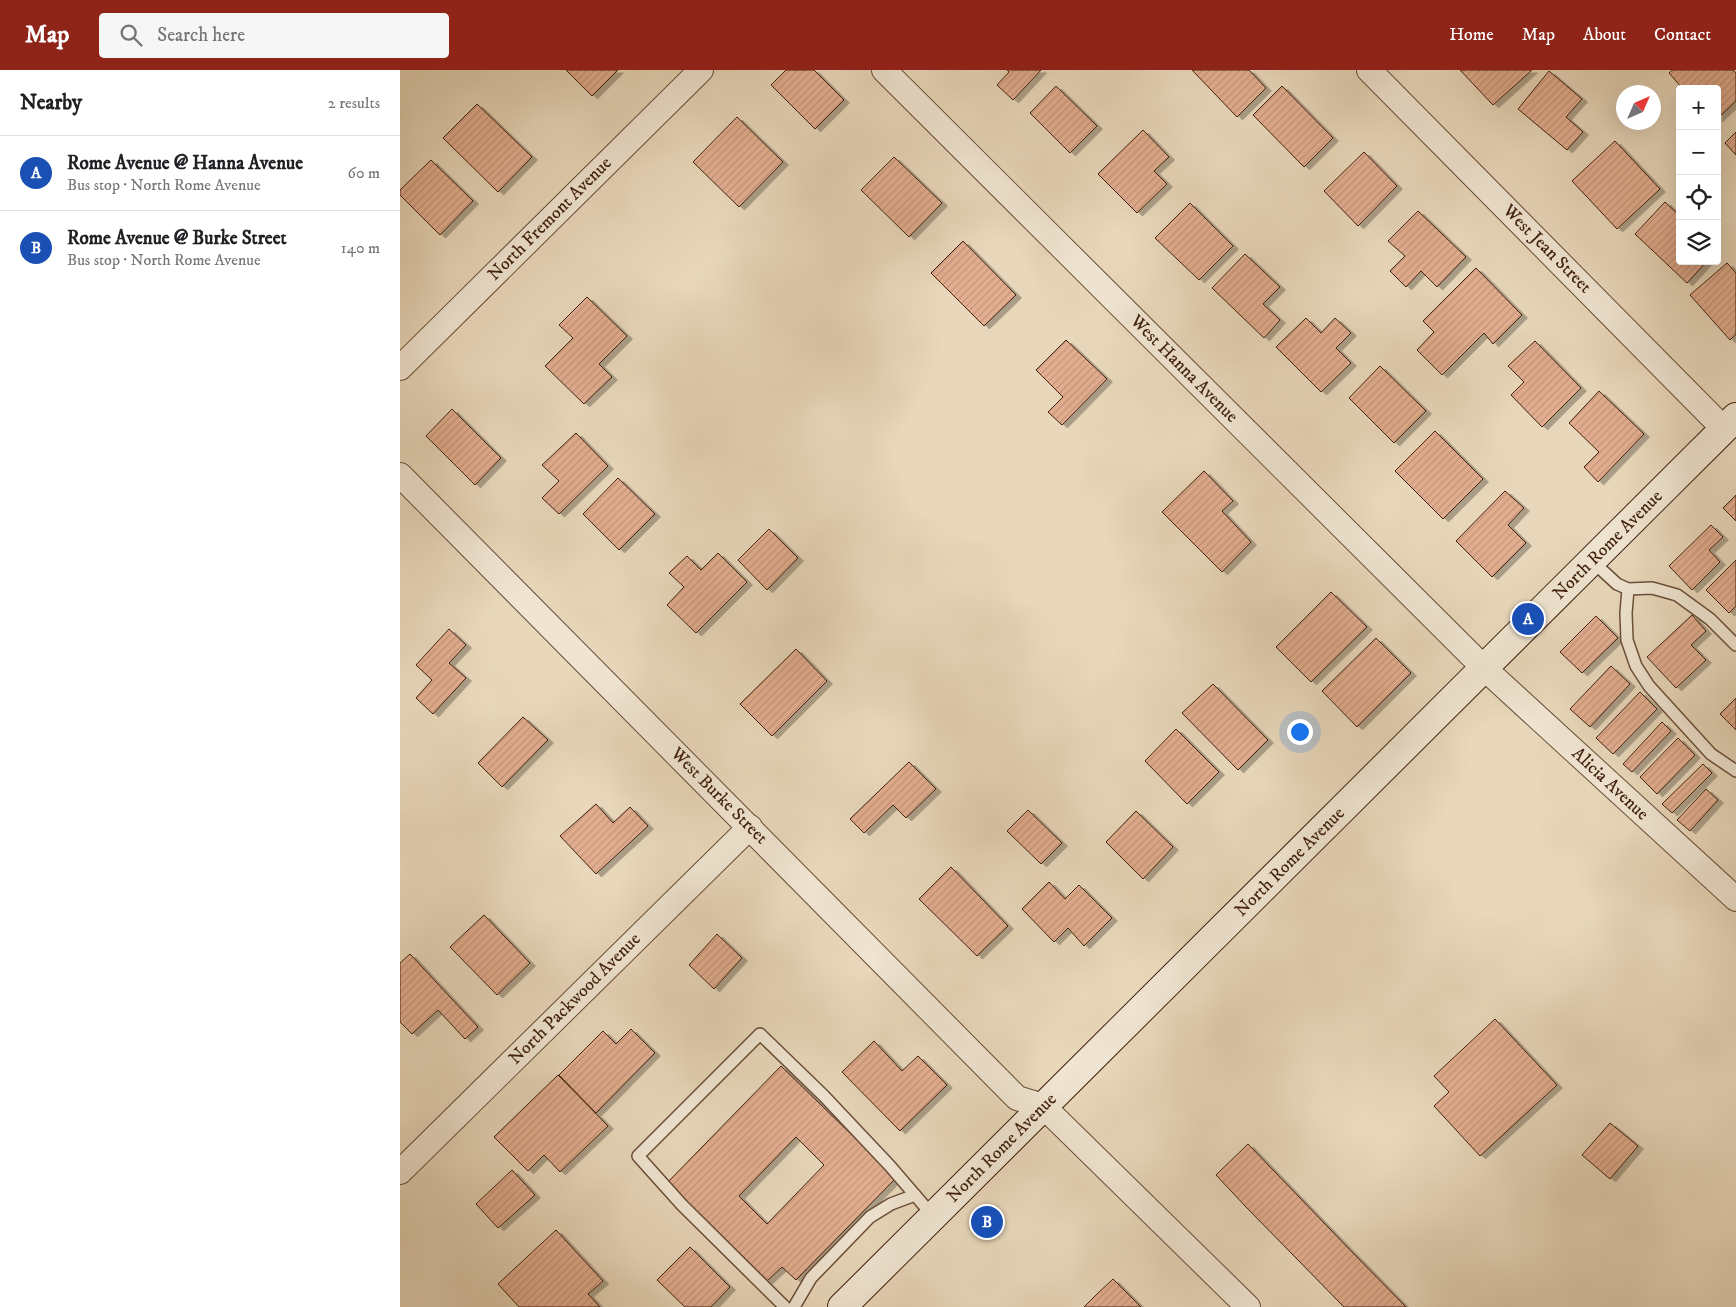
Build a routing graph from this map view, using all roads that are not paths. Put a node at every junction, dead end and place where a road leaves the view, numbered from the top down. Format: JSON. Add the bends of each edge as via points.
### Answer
{"nodes":[{"id":1,"x":701,"y":70,"type":"edge"},
{"id":2,"x":884,"y":70,"type":"edge"},
{"id":3,"x":1369,"y":70,"type":"edge"},
{"id":4,"x":400,"y":368,"type":"edge"},
{"id":5,"x":1730,"y":423,"type":"edge"},
{"id":6,"x":400,"y":475,"type":"edge"},
{"id":7,"x":1592,"y":561,"type":"junction"},
{"id":8,"x":1628,"y":589,"type":"junction"},
{"id":9,"x":1736,"y":645,"type":"edge"},
{"id":10,"x":1484,"y":668,"type":"junction"},
{"id":11,"x":1736,"y":771,"type":"edge"},
{"id":12,"x":750,"y":827,"type":"junction"},
{"id":13,"x":1736,"y":900,"type":"edge"},
{"id":14,"x":1043,"y":1106,"type":"junction"},
{"id":15,"x":400,"y":1172,"type":"edge"},
{"id":16,"x":914,"y":1195,"type":"junction"},
{"id":17,"x":934,"y":1217,"type":"junction"},
{"id":18,"x":785,"y":1307,"type":"edge"},
{"id":19,"x":794,"y":1307,"type":"edge"},
{"id":20,"x":842,"y":1307,"type":"edge"},
{"id":21,"x":1248,"y":1307,"type":"edge"}],
"edges":[{"from":1,"to":4,"type":"street","name":"North Fremont Avenue"},
{"from":2,"to":10,"type":"street","name":"West Hanna Avenue"},
{"from":3,"to":5,"type":"street","name":"West Jean Street"},
{"from":5,"to":7,"type":"street","name":"North Rome Avenue"},
{"from":6,"to":12,"type":"street","name":"West Burke Street"},
{"from":7,"to":8,"type":"lane","via":[[1617,584]]},
{"from":7,"to":10,"type":"street","name":"North Rome Avenue"},
{"from":8,"to":9,"type":"lane","via":[[1652,588],[1677,595],[1710,619]]},
{"from":8,"to":11,"type":"lane","via":[[1627,640],[1636,666],[1649,686],[1711,754]]},
{"from":10,"to":13,"type":"street","name":"Alicia Avenue"},
{"from":10,"to":14,"type":"street","name":"North Rome Avenue"},
{"from":12,"to":14,"type":"street","name":"West Burke Street","via":[[1017,1098]]},
{"from":12,"to":15,"type":"street","name":"North Packwood Avenue"},
{"from":14,"to":17,"type":"street","name":"North Rome Avenue"},
{"from":14,"to":21,"type":"street"},
{"from":16,"to":17,"type":"lane"},
{"from":16,"to":18,"type":"lane","via":[[890,1166],[760,1034],[638,1156],[682,1205]]},
{"from":16,"to":19,"type":"lane","via":[[870,1216],[811,1278]]},
{"from":17,"to":20,"type":"street","name":"North Rome Avenue"}]}
